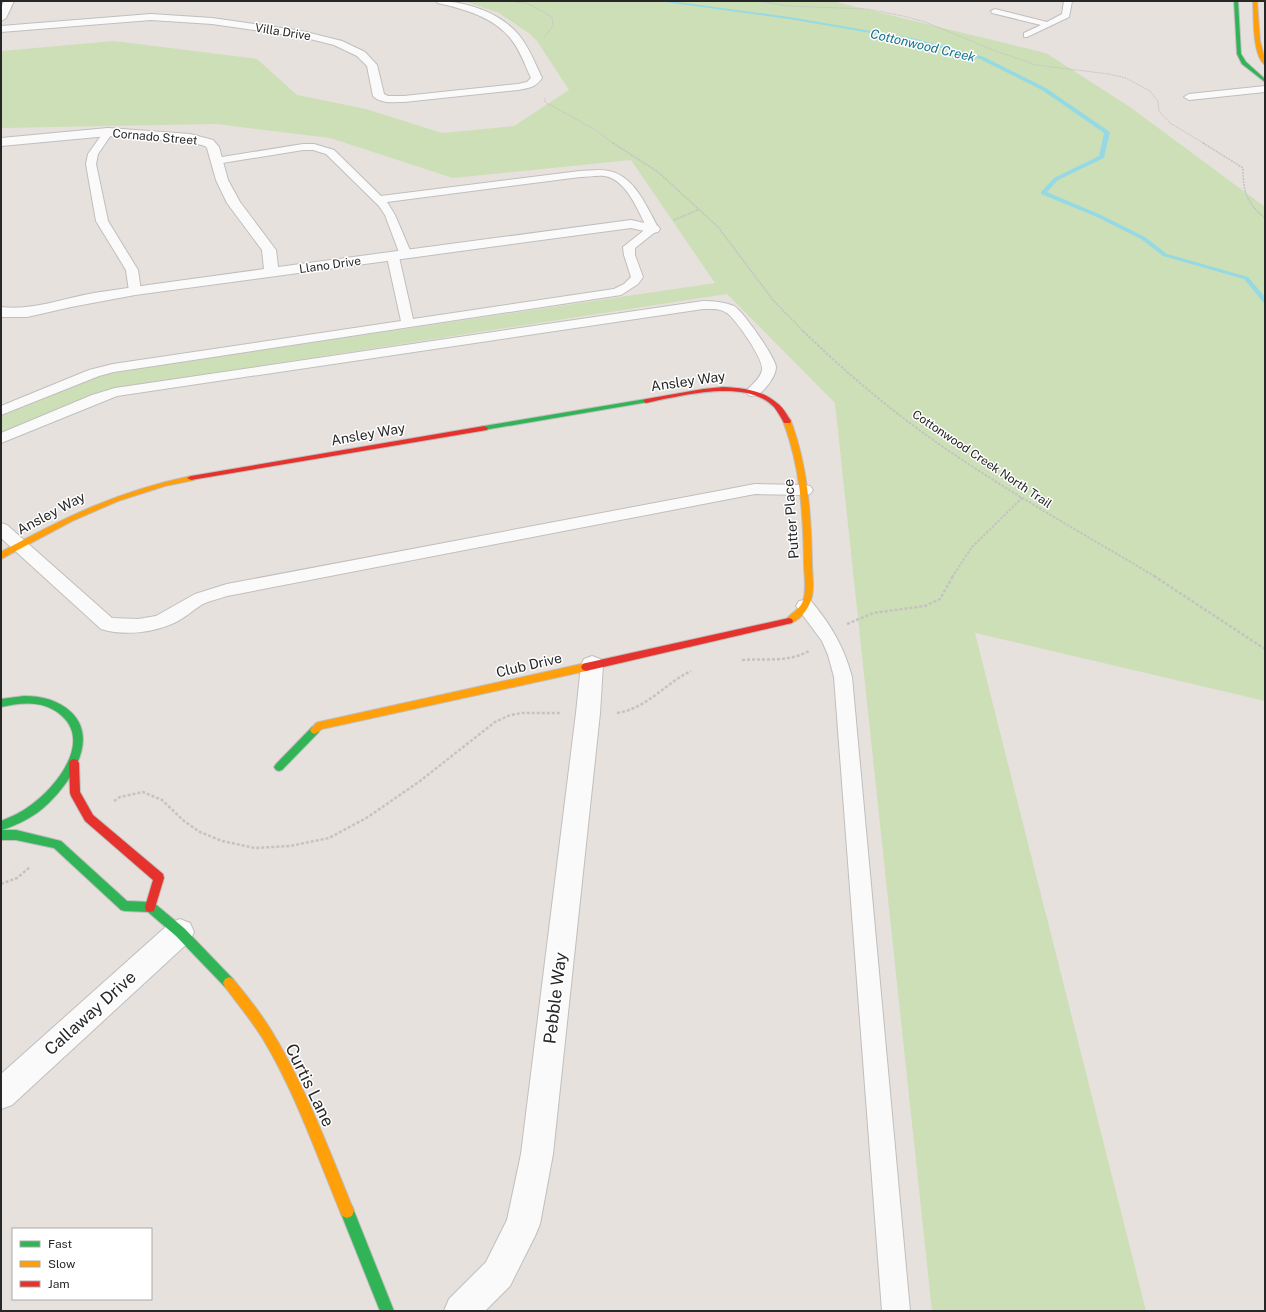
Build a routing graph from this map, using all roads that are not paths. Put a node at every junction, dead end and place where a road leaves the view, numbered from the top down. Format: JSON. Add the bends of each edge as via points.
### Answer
{"nodes":[{"id":1,"x":9,"y":1,"type":"edge"},
{"id":2,"x":441,"y":1,"type":"edge"},
{"id":3,"x":1068,"y":1,"type":"edge"},
{"id":4,"x":1236,"y":1,"type":"edge"},
{"id":5,"x":1255,"y":1,"type":"edge"},
{"id":6,"x":995,"y":11,"type":"dead end"},
{"id":7,"x":1,"y":18,"type":"edge"},
{"id":8,"x":1047,"y":24,"type":"junction"},
{"id":9,"x":1,"y":29,"type":"edge"},
{"id":10,"x":1027,"y":35,"type":"dead end"},
{"id":11,"x":1265,"y":64,"type":"edge"},
{"id":12,"x":1265,"y":81,"type":"edge"},
{"id":13,"x":1265,"y":89,"type":"edge"},
{"id":14,"x":1190,"y":97,"type":"dead end"},
{"id":15,"x":108,"y":132,"type":"junction"},
{"id":16,"x":1,"y":142,"type":"edge"},
{"id":17,"x":216,"y":161,"type":"junction"},
{"id":18,"x":379,"y":200,"type":"junction"},
{"id":19,"x":653,"y":229,"type":"junction"},
{"id":20,"x":399,"y":256,"type":"junction"},
{"id":21,"x":272,"y":273,"type":"junction"},
{"id":22,"x":135,"y":291,"type":"junction"},
{"id":23,"x":4,"y":312,"type":"edge"},
{"id":24,"x":408,"y":324,"type":"junction"},
{"id":25,"x":753,"y":392,"type":"junction"},
{"id":26,"x":1,"y":411,"type":"edge"},
{"id":27,"x":1,"y":438,"type":"edge"},
{"id":28,"x":805,"y":490,"type":"junction"},
{"id":29,"x":1,"y":529,"type":"edge"},
{"id":30,"x":19,"y":546,"type":"junction"},
{"id":31,"x":1,"y":556,"type":"edge"},
{"id":32,"x":802,"y":610,"type":"junction"},
{"id":33,"x":592,"y":664,"type":"junction"},
{"id":34,"x":4,"y":700,"type":"edge"},
{"id":35,"x":74,"y":763,"type":"junction"},
{"id":36,"x":279,"y":767,"type":"dead end"},
{"id":37,"x":1,"y":826,"type":"edge"},
{"id":38,"x":1,"y":835,"type":"edge"},
{"id":39,"x":150,"y":907,"type":"junction"},
{"id":40,"x":180,"y":932,"type":"junction"},
{"id":41,"x":1,"y":1094,"type":"edge"},
{"id":42,"x":387,"y":1311,"type":"edge"},
{"id":43,"x":461,"y":1311,"type":"edge"},
{"id":44,"x":896,"y":1311,"type":"edge"}],
"edges":[{"from":1,"to":7,"type":"street"},
{"from":2,"to":9,"type":"street","name":"Villa Drive","via":[[472,10],[509,30],[518,41],[537,78],[532,83],[518,87],[387,99],[379,96],[372,65],[361,54],[338,43],[302,34],[212,21],[151,17]]},
{"from":3,"to":8,"type":"lane","via":[[1066,15]]},
{"from":4,"to":12,"type":"street","via":[[1239,54],[1244,63]]},
{"from":5,"to":11,"type":"street","via":[[1260,57]]},
{"from":6,"to":8,"type":"lane"},
{"from":8,"to":10,"type":"lane"},
{"from":13,"to":14,"type":"lane"},
{"from":15,"to":16,"type":"street","name":"Cornado Street"},
{"from":15,"to":17,"type":"street","name":"Cornado Street","via":[[201,140],[213,147]]},
{"from":15,"to":22,"type":"lane","via":[[94,154],[91,164],[102,221],[132,270]]},
{"from":17,"to":18,"type":"lane","via":[[291,148],[324,149]]},
{"from":17,"to":21,"type":"street","name":"Cornado Street","via":[[234,203],[269,250]]},
{"from":18,"to":19,"type":"lane","via":[[580,174],[608,174],[620,178],[627,186]]},
{"from":18,"to":20,"type":"lane","via":[[390,215]]},
{"from":19,"to":20,"type":"street","name":"Llano Drive","via":[[631,224]]},
{"from":19,"to":24,"type":"lane","via":[[629,247],[628,254],[637,277],[630,285],[617,292]]},
{"from":20,"to":21,"type":"street","name":"Llano Drive"},
{"from":20,"to":24,"type":"lane"},
{"from":21,"to":22,"type":"street","name":"Llano Drive"},
{"from":22,"to":23,"type":"street","name":"Llano Drive","via":[[94,297],[32,312]]},
{"from":24,"to":26,"type":"lane","via":[[113,368],[94,373]]},
{"from":25,"to":27,"type":"lane","via":[[767,377],[769,365],[765,357],[737,314],[723,307],[703,304],[115,392]]},
{"from":25,"to":28,"type":"street","name":"Putter Place","via":[[774,402],[784,413],[797,442]]},
{"from":25,"to":30,"type":"street","name":"Ansley Way","via":[[716,389],[151,486],[102,502]]},
{"from":28,"to":30,"type":"lane","via":[[755,489],[227,590],[197,600],[166,618],[146,625],[107,624]]},
{"from":28,"to":32,"type":"street","name":"Putter Place","via":[[808,596]]},
{"from":29,"to":30,"type":"lane"},
{"from":30,"to":31,"type":"street","name":"Ansley Way"},
{"from":32,"to":33,"type":"street","name":"Club Drive","via":[[787,622]]},
{"from":32,"to":44,"type":"lane","via":[[829,635],[838,655],[842,678]]},
{"from":33,"to":36,"type":"street","name":"Club Drive","via":[[319,726]]},
{"from":33,"to":43,"type":"street","name":"Pebble Way","via":[[537,1154],[523,1224],[498,1274]]},
{"from":34,"to":35,"type":"street","via":[[29,699],[62,708],[72,718],[78,731],[79,746]]},
{"from":35,"to":37,"type":"street","via":[[63,780],[42,803]]},
{"from":35,"to":39,"type":"street","via":[[75,793],[89,818],[160,878]]},
{"from":38,"to":39,"type":"street","via":[[16,835],[57,844],[125,906]]},
{"from":39,"to":40,"type":"street","name":"Curtis Lane"},
{"from":40,"to":41,"type":"street","name":"Callaway Drive"},
{"from":40,"to":42,"type":"street","name":"Curtis Lane","via":[[229,984],[262,1025],[290,1076]]}]}
